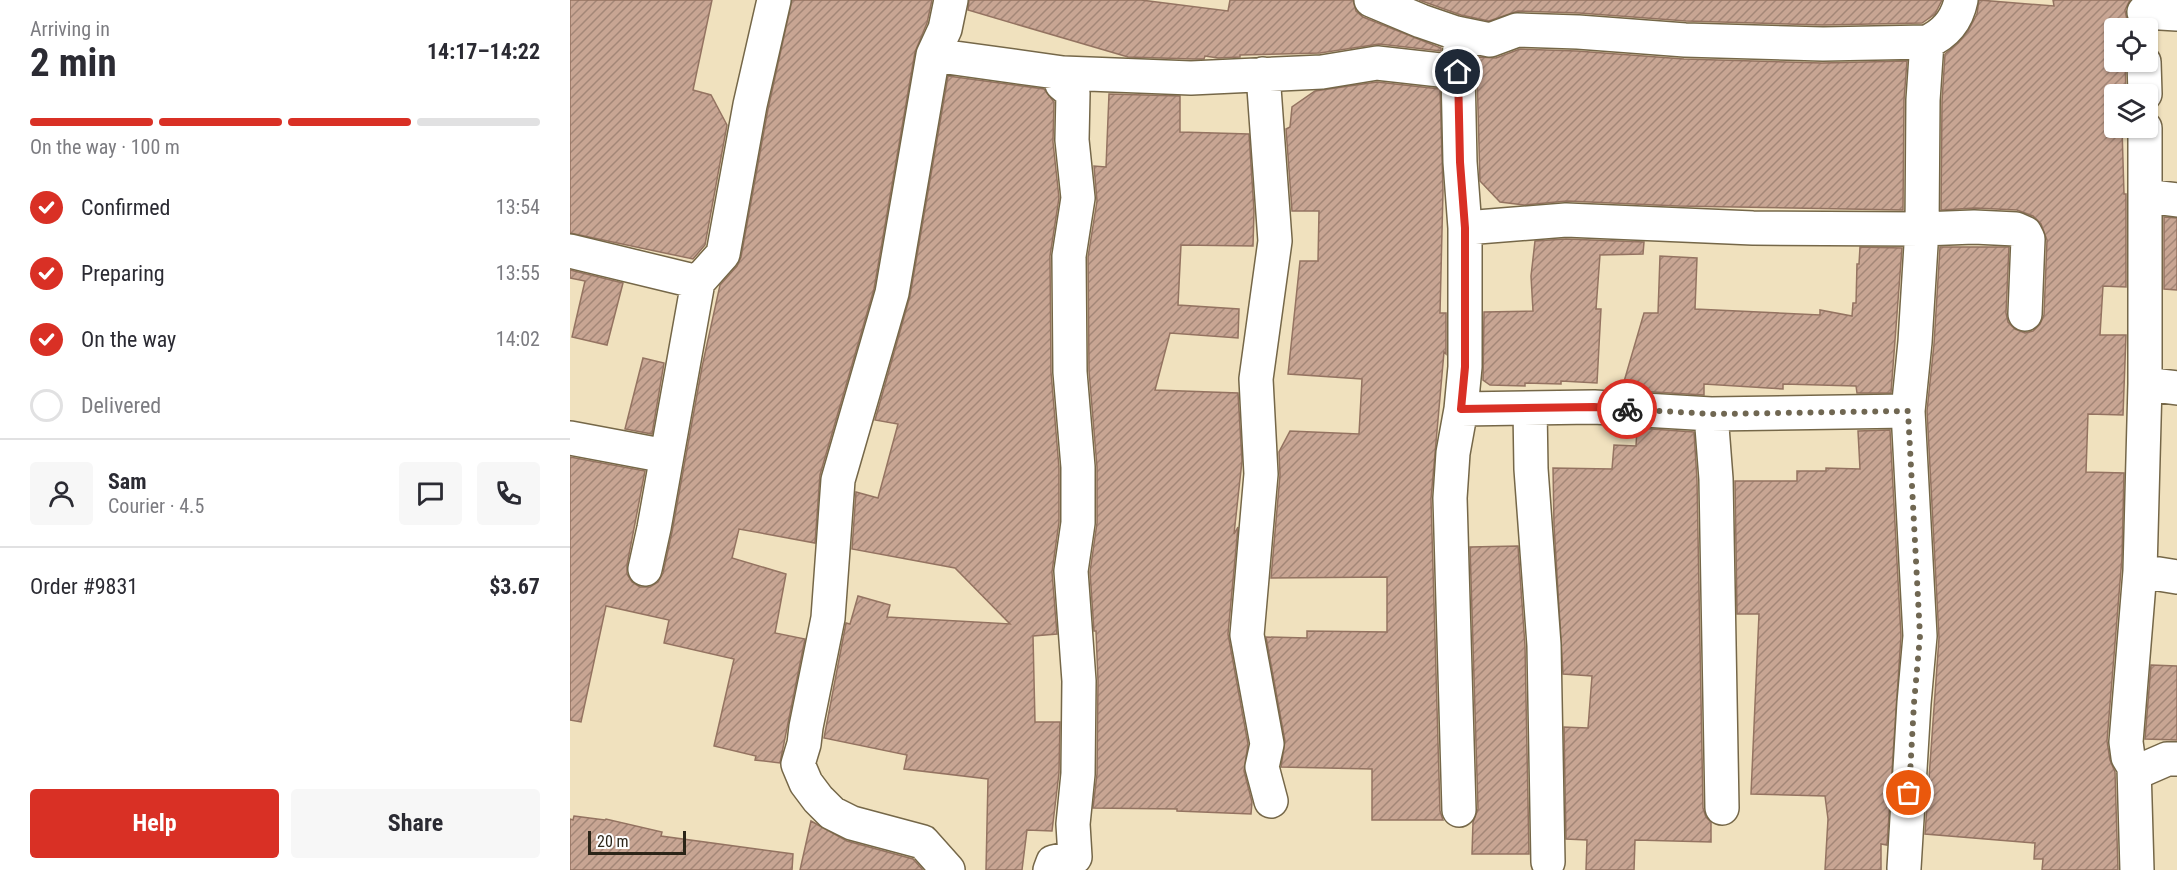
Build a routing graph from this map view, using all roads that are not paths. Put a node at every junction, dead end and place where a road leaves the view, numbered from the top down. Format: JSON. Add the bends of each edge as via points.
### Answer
{"nodes":[{"id":1,"x":774,"y":0,"type":"edge"},
{"id":2,"x":951,"y":0,"type":"edge"},
{"id":3,"x":1371,"y":0,"type":"edge"},
{"id":4,"x":1962,"y":0,"type":"edge"},
{"id":5,"x":2144,"y":14,"type":"edge"},
{"id":6,"x":2177,"y":14,"type":"edge"},
{"id":7,"x":1461,"y":34,"type":"junction"},
{"id":8,"x":1927,"y":42,"type":"junction"},
{"id":9,"x":933,"y":55,"type":"junction"},
{"id":10,"x":1458,"y":72,"type":"junction"},
{"id":11,"x":1063,"y":73,"type":"junction"},
{"id":12,"x":1263,"y":74,"type":"junction"},
{"id":13,"x":2145,"y":138,"type":"edge"},
{"id":14,"x":2145,"y":196,"type":"junction"},
{"id":15,"x":2177,"y":200,"type":"edge"},
{"id":16,"x":1465,"y":228,"type":"junction"},
{"id":17,"x":1922,"y":229,"type":"junction"},
{"id":18,"x":570,"y":251,"type":"edge"},
{"id":19,"x":698,"y":282,"type":"junction"},
{"id":20,"x":2025,"y":314,"type":"dead end"},
{"id":21,"x":2145,"y":384,"type":"junction"},
{"id":22,"x":2177,"y":388,"type":"edge"},
{"id":23,"x":1530,"y":408,"type":"junction"},
{"id":24,"x":1461,"y":409,"type":"junction"},
{"id":25,"x":1908,"y":411,"type":"junction"},
{"id":26,"x":1711,"y":414,"type":"junction"},
{"id":27,"x":570,"y":438,"type":"edge"},
{"id":28,"x":666,"y":456,"type":"junction"},
{"id":29,"x":645,"y":569,"type":"dead end"},
{"id":30,"x":2140,"y":571,"type":"junction"},
{"id":31,"x":2177,"y":577,"type":"edge"},
{"id":32,"x":2177,"y":759,"type":"edge"},
{"id":33,"x":2134,"y":767,"type":"junction"},
{"id":34,"x":1271,"y":801,"type":"dead end"},
{"id":35,"x":1722,"y":808,"type":"dead end"},
{"id":36,"x":1458,"y":810,"type":"dead end"},
{"id":37,"x":1548,"y":862,"type":"dead end"},
{"id":38,"x":1904,"y":868,"type":"dead end"},
{"id":39,"x":948,"y":870,"type":"edge"},
{"id":40,"x":1050,"y":870,"type":"edge"},
{"id":41,"x":2137,"y":870,"type":"edge"}],
"edges":[{"from":1,"to":19,"type":"street","via":[[723,254]]},
{"from":2,"to":9,"type":"street","via":[[945,29]]},
{"from":3,"to":7,"type":"street"},
{"from":4,"to":8,"type":"street","via":[[1952,24]]},
{"from":5,"to":6,"type":"street"},
{"from":7,"to":8,"type":"street","via":[[1490,40],[1517,30],[1731,42]]},
{"from":7,"to":10,"type":"street"},
{"from":8,"to":17,"type":"street"},
{"from":9,"to":11,"type":"street"},
{"from":9,"to":39,"type":"street","via":[[892,293],[838,480],[828,618],[798,764],[806,783],[832,813],[852,823],[923,842]]},
{"from":10,"to":12,"type":"street","via":[[1377,63],[1322,72]]},
{"from":10,"to":16,"type":"street"},
{"from":11,"to":12,"type":"street","via":[[1191,78]]},
{"from":11,"to":40,"type":"street","via":[[1062,84],[1073,93],[1072,140],[1078,198],[1069,256],[1070,372],[1078,467],[1078,523],[1071,571],[1079,681],[1078,774],[1073,824],[1075,856],[1053,862]]},
{"from":12,"to":34,"type":"street","via":[[1275,241],[1256,379],[1261,474],[1248,635],[1267,744],[1262,767]]},
{"from":13,"to":14,"type":"street"},
{"from":14,"to":15,"type":"street"},
{"from":14,"to":21,"type":"street"},
{"from":16,"to":17,"type":"street","via":[[1566,220],[1754,228]]},
{"from":16,"to":24,"type":"street","via":[[1465,367]]},
{"from":17,"to":20,"type":"street","via":[[1974,227],[2025,233]]},
{"from":17,"to":25,"type":"street"},
{"from":18,"to":19,"type":"street"},
{"from":19,"to":28,"type":"street"},
{"from":21,"to":22,"type":"street"},
{"from":21,"to":30,"type":"street"},
{"from":23,"to":24,"type":"street"},
{"from":23,"to":26,"type":"street","via":[[1594,407]]},
{"from":23,"to":37,"type":"street","via":[[1544,645]]},
{"from":24,"to":36,"type":"street","via":[[1450,498]]},
{"from":25,"to":26,"type":"street"},
{"from":25,"to":38,"type":"street","via":[[1920,636]]},
{"from":26,"to":35,"type":"street","via":[[1716,479]]},
{"from":27,"to":28,"type":"street"},
{"from":28,"to":29,"type":"street"},
{"from":30,"to":31,"type":"street"},
{"from":30,"to":33,"type":"street","via":[[2126,742],[2127,758]]},
{"from":32,"to":33,"type":"street","via":[[2144,769]]},
{"from":33,"to":41,"type":"street"}]}
